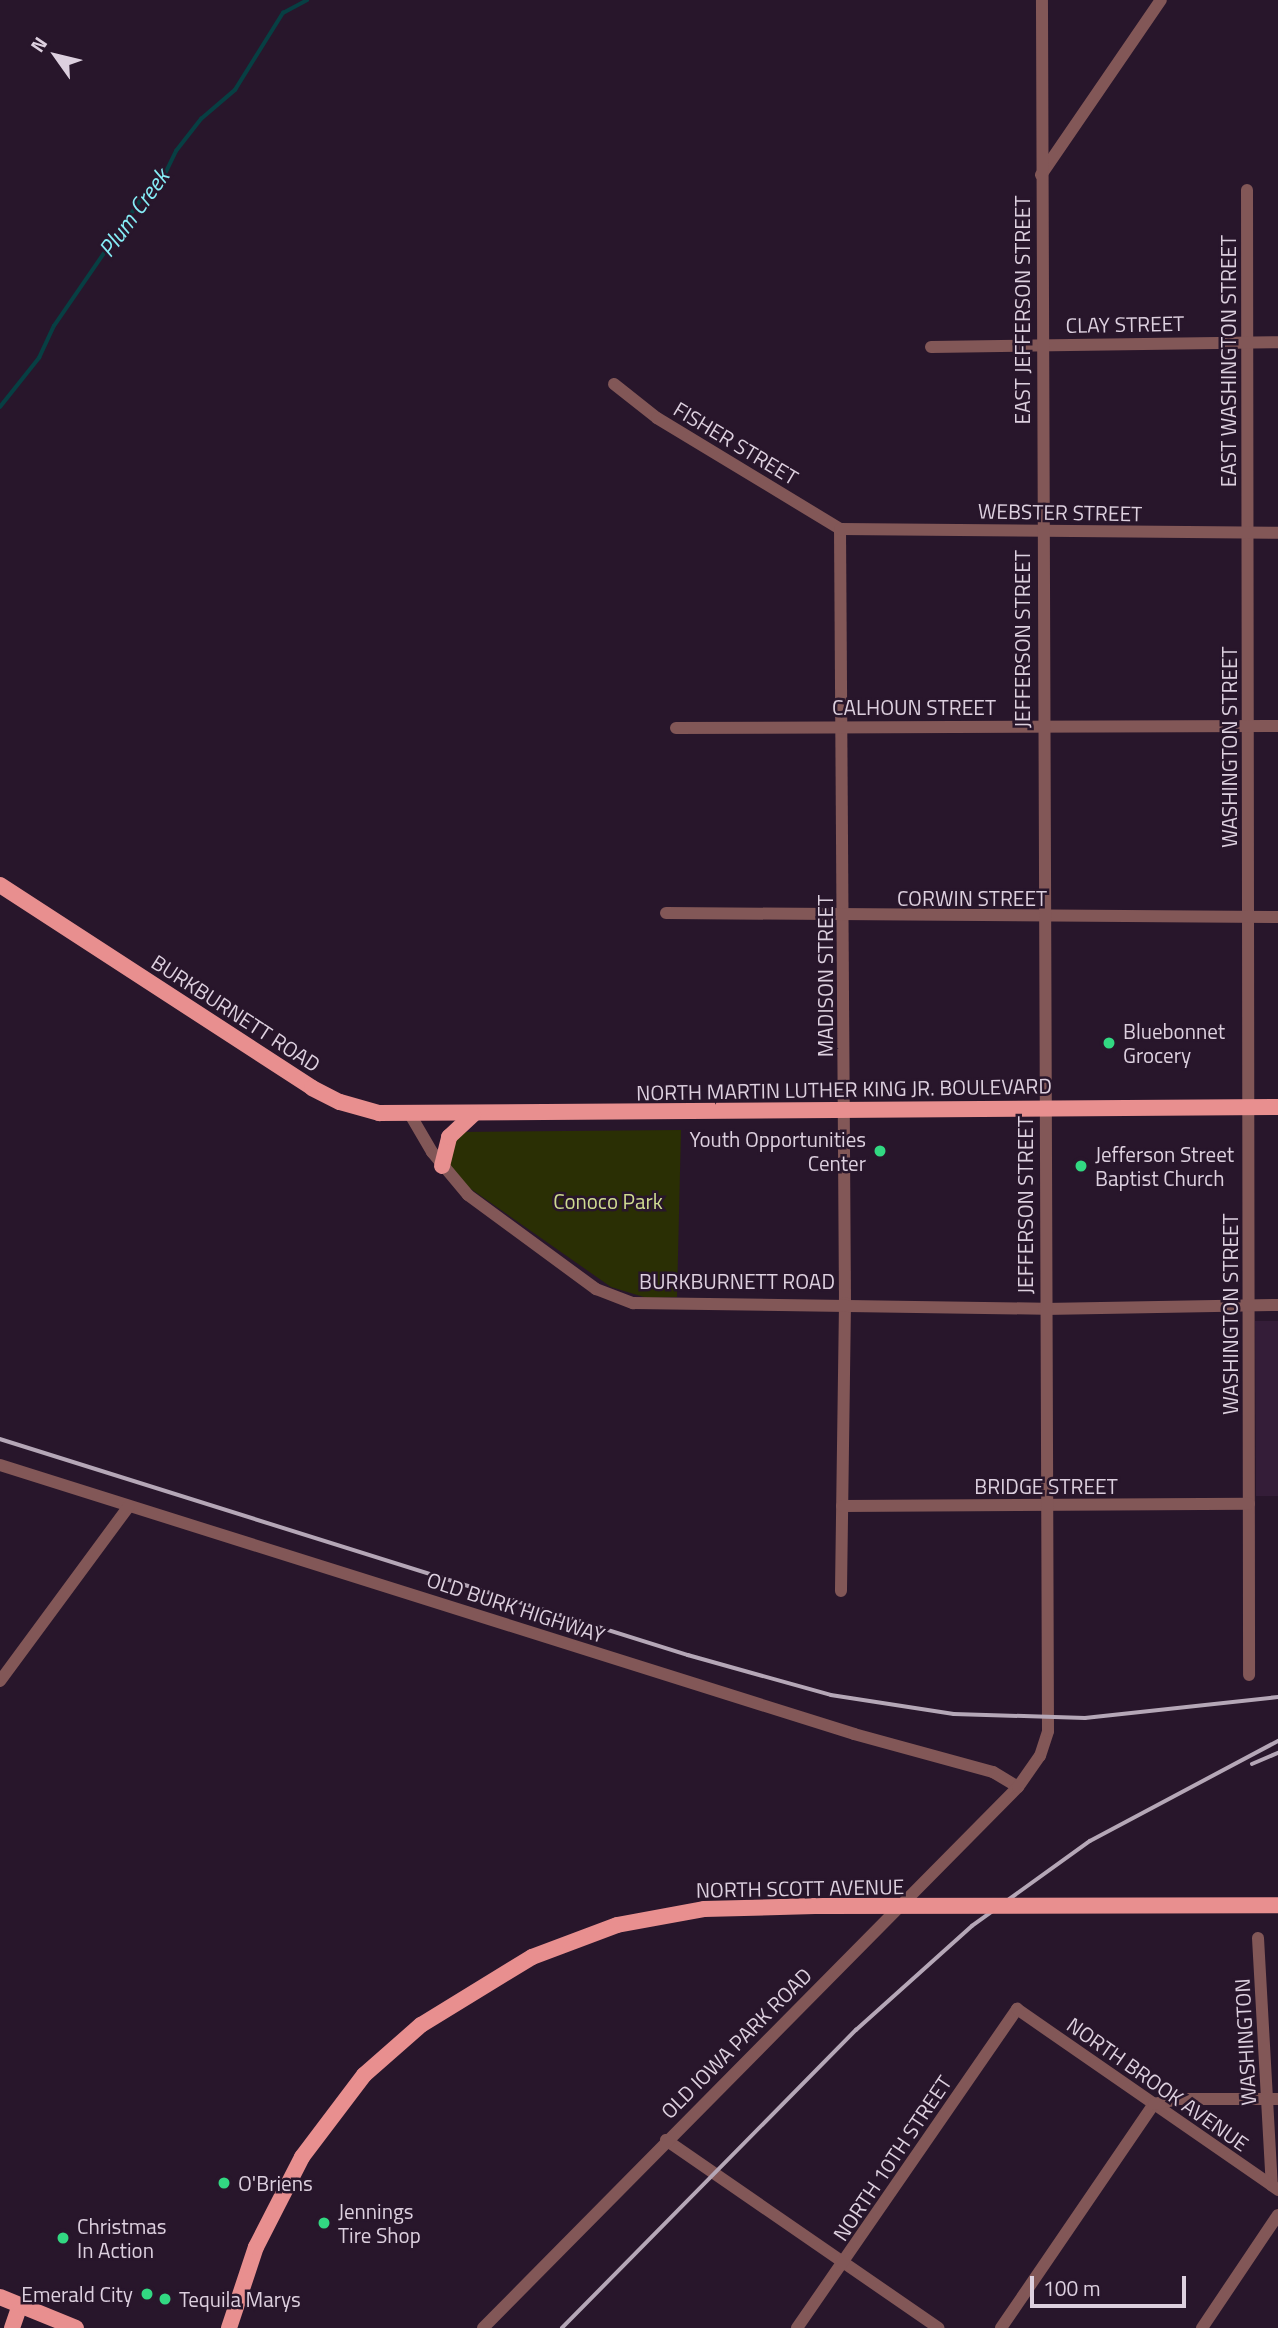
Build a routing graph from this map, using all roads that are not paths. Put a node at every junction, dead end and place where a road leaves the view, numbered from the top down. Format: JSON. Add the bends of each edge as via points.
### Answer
{"nodes":[{"id":1,"x":1042,"y":0,"type":"edge"},
{"id":2,"x":1161,"y":0,"type":"edge"},
{"id":3,"x":1041,"y":175,"type":"junction"},
{"id":4,"x":1247,"y":190,"type":"dead end"},
{"id":5,"x":1246,"y":342,"type":"junction"},
{"id":6,"x":1278,"y":342,"type":"edge"},
{"id":7,"x":1041,"y":345,"type":"junction"},
{"id":8,"x":931,"y":347,"type":"dead end"},
{"id":9,"x":614,"y":384,"type":"dead end"},
{"id":10,"x":840,"y":529,"type":"junction"},
{"id":11,"x":1041,"y":531,"type":"junction"},
{"id":12,"x":1248,"y":533,"type":"junction"},
{"id":13,"x":1278,"y":533,"type":"edge"},
{"id":14,"x":1247,"y":725,"type":"junction"},
{"id":15,"x":1042,"y":726,"type":"junction"},
{"id":16,"x":1278,"y":726,"type":"edge"},
{"id":17,"x":676,"y":727,"type":"dead end"},
{"id":18,"x":844,"y":727,"type":"junction"},
{"id":19,"x":0,"y":885,"type":"edge"},
{"id":20,"x":666,"y":913,"type":"dead end"},
{"id":21,"x":1249,"y":917,"type":"junction"},
{"id":22,"x":1278,"y":917,"type":"edge"},
{"id":23,"x":844,"y":918,"type":"junction"},
{"id":24,"x":1043,"y":918,"type":"junction"},
{"id":25,"x":1250,"y":1107,"type":"junction"},
{"id":26,"x":1278,"y":1107,"type":"edge"},
{"id":27,"x":1044,"y":1108,"type":"junction"},
{"id":28,"x":844,"y":1110,"type":"junction"},
{"id":29,"x":473,"y":1115,"type":"junction"},
{"id":30,"x":411,"y":1116,"type":"junction"},
{"id":31,"x":442,"y":1166,"type":"junction"},
{"id":32,"x":845,"y":1303,"type":"junction"},
{"id":33,"x":1278,"y":1305,"type":"edge"},
{"id":34,"x":1248,"y":1306,"type":"junction"},
{"id":35,"x":1044,"y":1308,"type":"junction"},
{"id":36,"x":0,"y":1465,"type":"edge"},
{"id":37,"x":1249,"y":1504,"type":"junction"},
{"id":38,"x":1046,"y":1505,"type":"junction"},
{"id":39,"x":129,"y":1506,"type":"junction"},
{"id":40,"x":842,"y":1506,"type":"junction"},
{"id":41,"x":841,"y":1591,"type":"dead end"},
{"id":42,"x":1249,"y":1675,"type":"dead end"},
{"id":43,"x":0,"y":1681,"type":"edge"},
{"id":44,"x":1018,"y":1787,"type":"junction"},
{"id":45,"x":1278,"y":1905,"type":"edge"},
{"id":46,"x":1258,"y":1938,"type":"dead end"},
{"id":47,"x":1017,"y":2008,"type":"joint"},
{"id":48,"x":1273,"y":2099,"type":"edge"},
{"id":49,"x":1154,"y":2104,"type":"junction"},
{"id":50,"x":666,"y":2140,"type":"junction"},
{"id":51,"x":1275,"y":2188,"type":"edge"},
{"id":52,"x":1278,"y":2215,"type":"edge"},
{"id":53,"x":844,"y":2263,"type":"junction"},
{"id":54,"x":0,"y":2297,"type":"edge"},
{"id":55,"x":20,"y":2305,"type":"junction"},
{"id":56,"x":231,"y":2322,"type":"edge"},
{"id":57,"x":12,"y":2328,"type":"edge"},
{"id":58,"x":76,"y":2328,"type":"edge"},
{"id":59,"x":222,"y":2328,"type":"edge"},
{"id":60,"x":483,"y":2328,"type":"edge"},
{"id":61,"x":797,"y":2328,"type":"edge"},
{"id":62,"x":939,"y":2328,"type":"edge"},
{"id":63,"x":1001,"y":2328,"type":"edge"},
{"id":64,"x":1202,"y":2328,"type":"edge"}],
"edges":[{"from":1,"to":3,"type":"street"},
{"from":2,"to":3,"type":"street","name":"EAST JEFFERSON STREET"},
{"from":3,"to":7,"type":"street","name":"EAST JEFFERSON STREET"},
{"from":4,"to":5,"type":"street","name":"EAST WASHINGTON STREET"},
{"from":5,"to":6,"type":"street","name":"CLAY STREET"},
{"from":5,"to":7,"type":"street","name":"CLAY STREET"},
{"from":5,"to":12,"type":"street","name":"EAST WASHINGTON STREET"},
{"from":7,"to":8,"type":"street","name":"CLAY STREET"},
{"from":7,"to":11,"type":"street","name":"EAST JEFFERSON STREET"},
{"from":9,"to":10,"type":"street","name":"FISHER STREET","via":[[657,418]]},
{"from":10,"to":11,"type":"street","name":"WEBSTER STREET"},
{"from":10,"to":18,"type":"street","name":"MADISON STREET"},
{"from":11,"to":12,"type":"street","name":"WEBSTER STREET"},
{"from":11,"to":15,"type":"street","name":"JEFFERSON STREET"},
{"from":12,"to":13,"type":"street","name":"WEBSTER STREET"},
{"from":12,"to":14,"type":"street","name":"WASHINGTON STREET"},
{"from":14,"to":15,"type":"street","name":"CALHOUN STREET"},
{"from":14,"to":16,"type":"street","name":"CALHOUN STREET"},
{"from":14,"to":21,"type":"street","name":"WASHINGTON STREET"},
{"from":15,"to":18,"type":"street","name":"CALHOUN STREET"},
{"from":15,"to":24,"type":"street","name":"JEFFERSON STREET"},
{"from":17,"to":18,"type":"street","name":"CALHOUN STREET"},
{"from":18,"to":23,"type":"street","name":"MADISON STREET"},
{"from":19,"to":30,"type":"main road","name":"BURKBURNETT ROAD","via":[[312,1088],[352,1107]]},
{"from":20,"to":23,"type":"street","name":"CORWIN STREET"},
{"from":21,"to":22,"type":"street","name":"CORWIN STREET"},
{"from":21,"to":24,"type":"street","name":"CORWIN STREET"},
{"from":21,"to":25,"type":"street","name":"WASHINGTON STREET"},
{"from":23,"to":24,"type":"street","name":"CORWIN STREET"},
{"from":23,"to":28,"type":"street","name":"MADISON STREET"},
{"from":24,"to":27,"type":"street","name":"JEFFERSON STREET"},
{"from":25,"to":26,"type":"main road","name":"NORTH MARTIN LUTHER KING JR. BOULEVARD"},
{"from":25,"to":27,"type":"main road","name":"NORTH MARTIN LUTHER KING JR. BOULEVARD"},
{"from":25,"to":34,"type":"street","name":"WASHINGTON STREET"},
{"from":27,"to":28,"type":"main road","name":"NORTH MARTIN LUTHER KING JR. BOULEVARD"},
{"from":27,"to":35,"type":"street","name":"JEFFERSON STREET"},
{"from":28,"to":29,"type":"main road","name":"NORTH MARTIN LUTHER KING JR. BOULEVARD"},
{"from":28,"to":32,"type":"street","name":"MADISON STREET"},
{"from":29,"to":30,"type":"main road","name":"NORTH MARTIN LUTHER KING JR. BOULEVARD"},
{"from":29,"to":31,"type":"main road","via":[[449,1136]]},
{"from":30,"to":31,"type":"street","name":"BURKBURNETT ROAD"},
{"from":31,"to":32,"type":"street","name":"BURKBURNETT ROAD","via":[[468,1195],[596,1289],[617,1299],[655,1306]]},
{"from":32,"to":35,"type":"street","name":"BURKBURNETT ROAD"},
{"from":32,"to":40,"type":"street","name":"MADISON STREET"},
{"from":33,"to":34,"type":"street","name":"BURKBURNETT ROAD"},
{"from":34,"to":35,"type":"street","name":"BURKBURNETT ROAD"},
{"from":34,"to":37,"type":"street","name":"WASHINGTON STREET"},
{"from":35,"to":38,"type":"street","name":"JEFFERSON STREET"},
{"from":36,"to":39,"type":"street","name":"OLD BURK HIGHWAY"},
{"from":37,"to":38,"type":"street","name":"BRIDGE STREET"},
{"from":37,"to":42,"type":"street","name":"WASHINGTON STREET"},
{"from":38,"to":40,"type":"street","name":"BRIDGE STREET"},
{"from":38,"to":44,"type":"street","name":"JEFFERSON STREET","via":[[1048,1731],[1040,1756]]},
{"from":39,"to":43,"type":"street"},
{"from":39,"to":44,"type":"street","name":"OLD BURK HIGHWAY","via":[[854,1734],[993,1772]]},
{"from":40,"to":41,"type":"street","name":"MADISON STREET"},
{"from":44,"to":50,"type":"street","name":"OLD IOWA PARK ROAD"},
{"from":45,"to":56,"type":"main road","name":"NORTH SCOTT AVENUE","bridge":true,"via":[[704,1909],[617,1925],[532,1957],[421,2025],[364,2075],[313,2140],[256,2247]]},
{"from":46,"to":48,"type":"street","name":"WASHINGTON"},
{"from":47,"to":49,"type":"street","name":"NORTH BROOK AVENUE"},
{"from":47,"to":53,"type":"street","name":"NORTH 10TH STREET"},
{"from":48,"to":49,"type":"street","via":[[1179,2099]]},
{"from":48,"to":51,"type":"street","name":"WASHINGTON"},
{"from":49,"to":51,"type":"street","name":"NORTH BROOK AVENUE"},
{"from":49,"to":63,"type":"street"},
{"from":50,"to":53,"type":"street"},
{"from":50,"to":60,"type":"street","name":"OLD IOWA PARK ROAD"},
{"from":52,"to":64,"type":"street"},
{"from":53,"to":61,"type":"street","name":"NORTH 10TH STREET"},
{"from":53,"to":62,"type":"street"},
{"from":54,"to":55,"type":"main road"},
{"from":55,"to":57,"type":"main road"},
{"from":55,"to":58,"type":"main road"},
{"from":56,"to":59,"type":"main road"}]}
